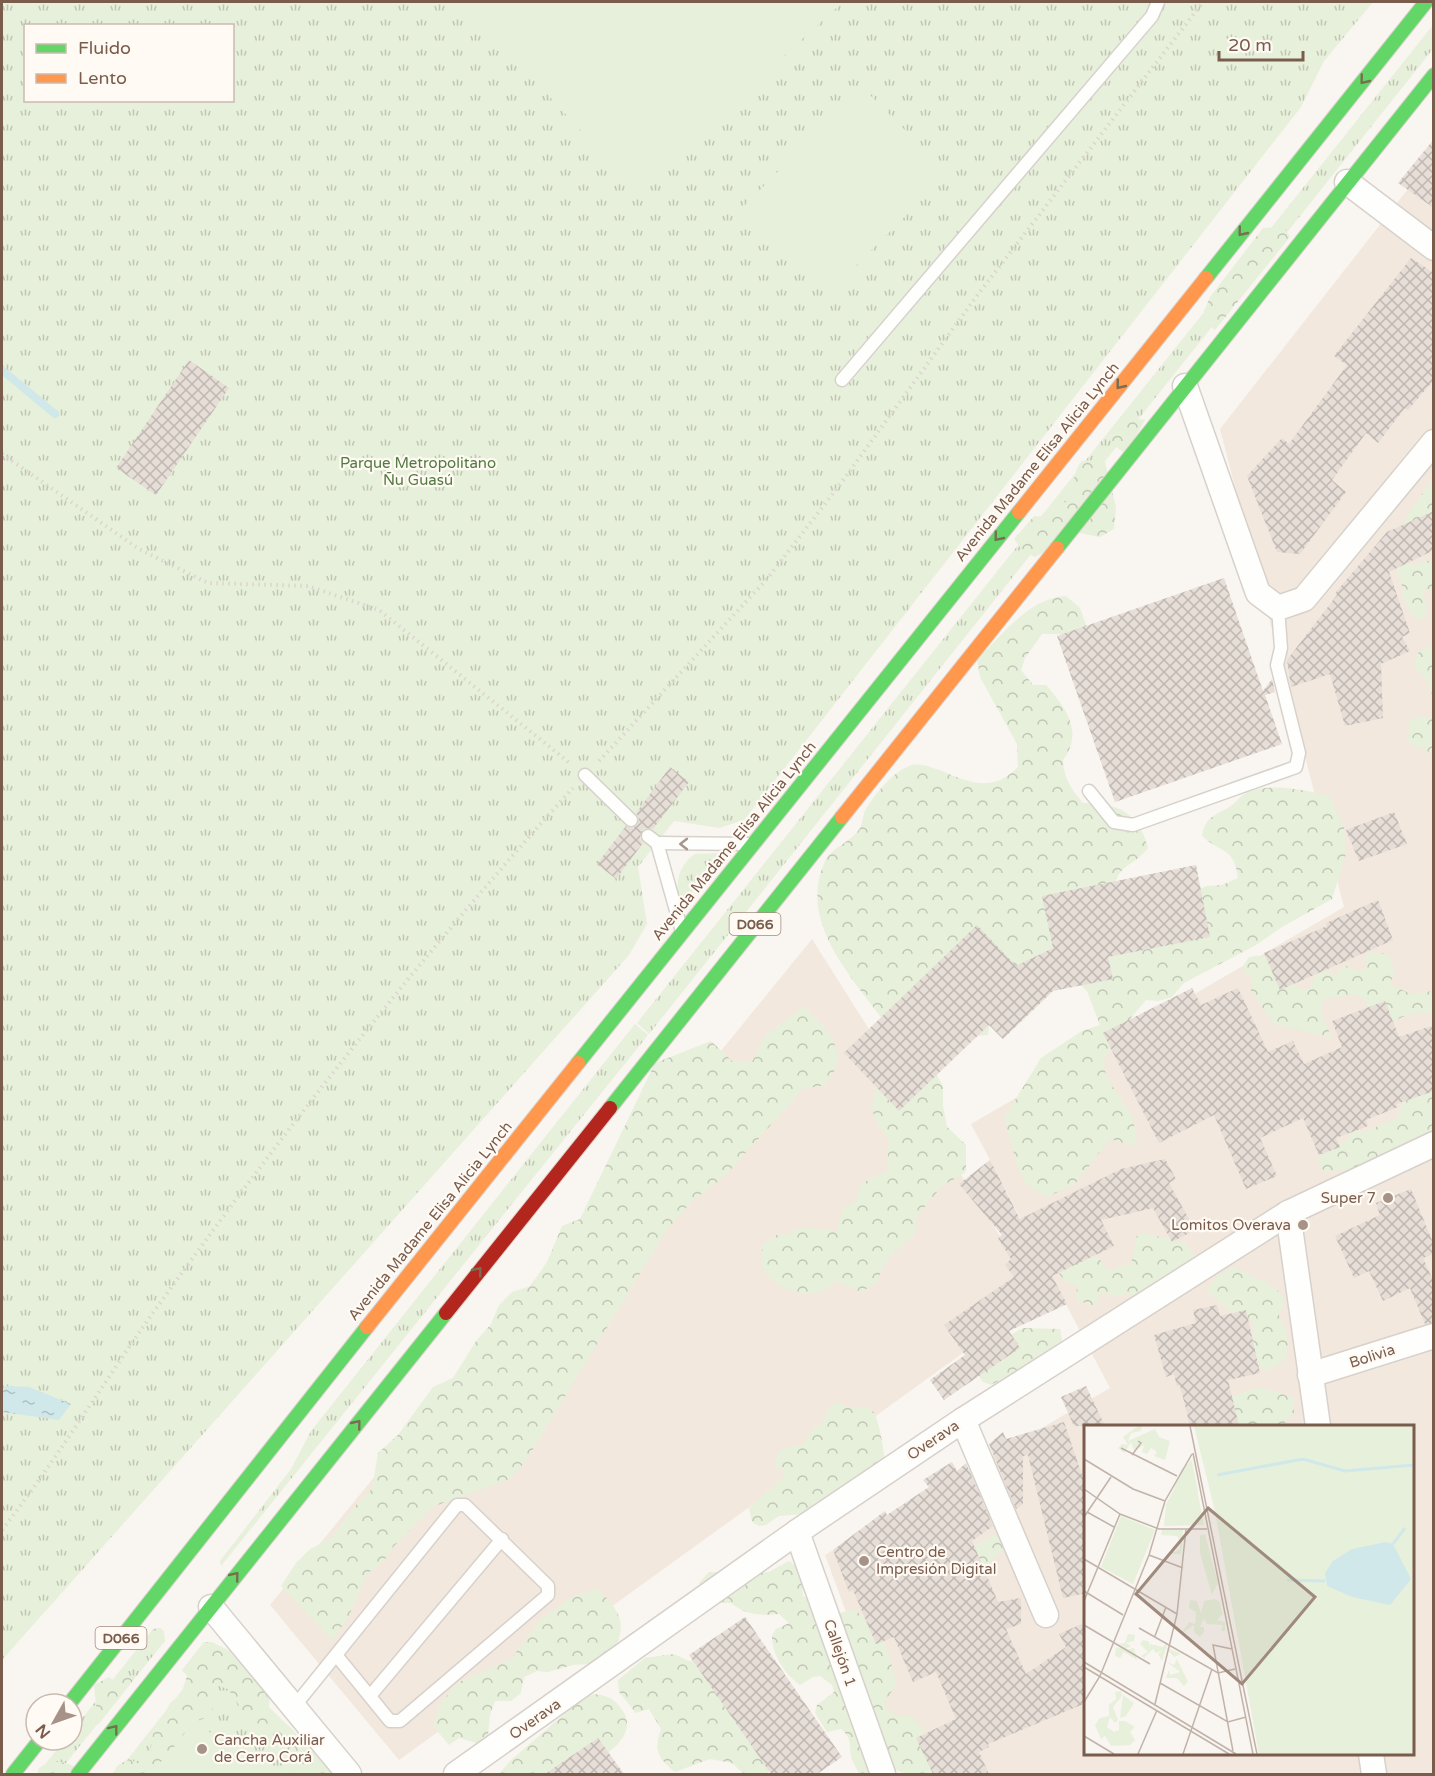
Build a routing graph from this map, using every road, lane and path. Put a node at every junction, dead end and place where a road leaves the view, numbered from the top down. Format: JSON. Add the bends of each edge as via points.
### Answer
{"nodes":[{"id":1,"x":1158,"y":2,"type":"edge"},
{"id":2,"x":1203,"y":2,"type":"edge"},
{"id":3,"x":1426,"y":2,"type":"edge"},
{"id":4,"x":1434,"y":75,"type":"edge"},
{"id":5,"x":1347,"y":182,"type":"junction"},
{"id":6,"x":1434,"y":248,"type":"edge"},
{"id":7,"x":842,"y":380,"type":"dead end"},
{"id":8,"x":1185,"y":386,"type":"junction"},
{"id":9,"x":1434,"y":442,"type":"edge"},
{"id":10,"x":2,"y":454,"type":"edge"},
{"id":11,"x":1278,"y":608,"type":"junction"},
{"id":12,"x":585,"y":775,"type":"junction"},
{"id":13,"x":1089,"y":791,"type":"dead end"},
{"id":14,"x":631,"y":820,"type":"dead end"},
{"id":15,"x":753,"y":844,"type":"junction"},
{"id":16,"x":682,"y":932,"type":"junction"},
{"id":17,"x":1434,"y":1144,"type":"edge"},
{"id":18,"x":1288,"y":1213,"type":"junction"},
{"id":19,"x":1434,"y":1336,"type":"edge"},
{"id":20,"x":1310,"y":1376,"type":"junction"},
{"id":21,"x":300,"y":1411,"type":"junction"},
{"id":22,"x":963,"y":1420,"type":"junction"},
{"id":23,"x":1318,"y":1425,"type":"edge"},
{"id":24,"x":298,"y":1433,"type":"dead end"},
{"id":25,"x":2,"y":1530,"type":"edge"},
{"id":26,"x":797,"y":1532,"type":"junction"},
{"id":27,"x":502,"y":1539,"type":"junction"},
{"id":28,"x":173,"y":1572,"type":"junction"},
{"id":29,"x":186,"y":1584,"type":"dead end"},
{"id":30,"x":207,"y":1603,"type":"junction"},
{"id":31,"x":1046,"y":1615,"type":"dead end"},
{"id":32,"x":336,"y":1655,"type":"junction"},
{"id":33,"x":78,"y":1692,"type":"edge"},
{"id":34,"x":370,"y":1695,"type":"junction"},
{"id":35,"x":293,"y":1708,"type":"junction"},
{"id":36,"x":30,"y":1752,"type":"edge"},
{"id":37,"x":1371,"y":1755,"type":"edge"},
{"id":38,"x":13,"y":1774,"type":"edge"},
{"id":39,"x":78,"y":1774,"type":"edge"},
{"id":40,"x":349,"y":1774,"type":"edge"},
{"id":41,"x":456,"y":1774,"type":"edge"},
{"id":42,"x":883,"y":1774,"type":"edge"},
{"id":43,"x":1374,"y":1774,"type":"edge"}],
"edges":[{"from":1,"to":7,"type":"lane","via":[[1152,16]]},
{"from":2,"to":12,"type":"path","via":[[976,297],[767,579]]},
{"from":3,"to":15,"type":"highway","name":"Avenida Madame Elisa Alicia Lynch","number":"D066","one_way":true},
{"from":4,"to":5,"type":"highway","number":"D066"},
{"from":5,"to":6,"type":"street"},
{"from":5,"to":8,"type":"highway","number":"D066"},
{"from":8,"to":11,"type":"street","via":[[1258,593]]},
{"from":30,"to":8,"type":"highway","number":"D066","one_way":true},
{"from":9,"to":11,"type":"street","via":[[1304,599]]},
{"from":10,"to":12,"type":"path","via":[[139,549],[208,583],[309,586],[379,610]]},
{"from":11,"to":13,"type":"lane","via":[[1281,648],[1277,664],[1299,753],[1296,767],[1133,825],[1114,822]]},
{"from":12,"to":14,"type":"lane"},
{"from":12,"to":25,"type":"path","via":[[335,1066],[161,1302]]},
{"from":15,"to":16,"type":"highway","name":"Avenida Madame Elisa Alicia Lynch","number":"D066"},
{"from":15,"to":16,"type":"lane","one_way":true,"via":[[653,840]]},
{"from":16,"to":21,"type":"highway","name":"Avenida Madame Elisa Alicia Lynch","number":"D066"},
{"from":17,"to":18,"type":"street","name":"Overava"},
{"from":18,"to":20,"type":"street"},
{"from":18,"to":22,"type":"street","name":"Overava"},
{"from":19,"to":20,"type":"street","name":"Bolivia"},
{"from":20,"to":23,"type":"street"},
{"from":21,"to":24,"type":"highway"},
{"from":21,"to":28,"type":"highway","name":"Avenida Madame Elisa Alicia Lynch","number":"D066"},
{"from":22,"to":26,"type":"street","name":"Overava"},
{"from":22,"to":31,"type":"street"},
{"from":26,"to":41,"type":"street","name":"Overava"},
{"from":26,"to":42,"type":"street","name":"Callejón 1"},
{"from":27,"to":32,"type":"lane","via":[[465,1505],[457,1505]]},
{"from":27,"to":34,"type":"lane"},
{"from":27,"to":34,"type":"lane","via":[[548,1586],[548,1595],[400,1721],[390,1721]]},
{"from":28,"to":29,"type":"highway"},
{"from":28,"to":33,"type":"highway","name":"Avenida Madame Elisa Alicia Lynch","number":"D066"},
{"from":30,"to":35,"type":"street"},
{"from":39,"to":30,"type":"highway","number":"D066","one_way":true},
{"from":32,"to":34,"type":"lane"},
{"from":32,"to":35,"type":"lane"},
{"from":35,"to":40,"type":"street"},
{"from":36,"to":38,"type":"highway"},
{"from":37,"to":43,"type":"street"}]}
